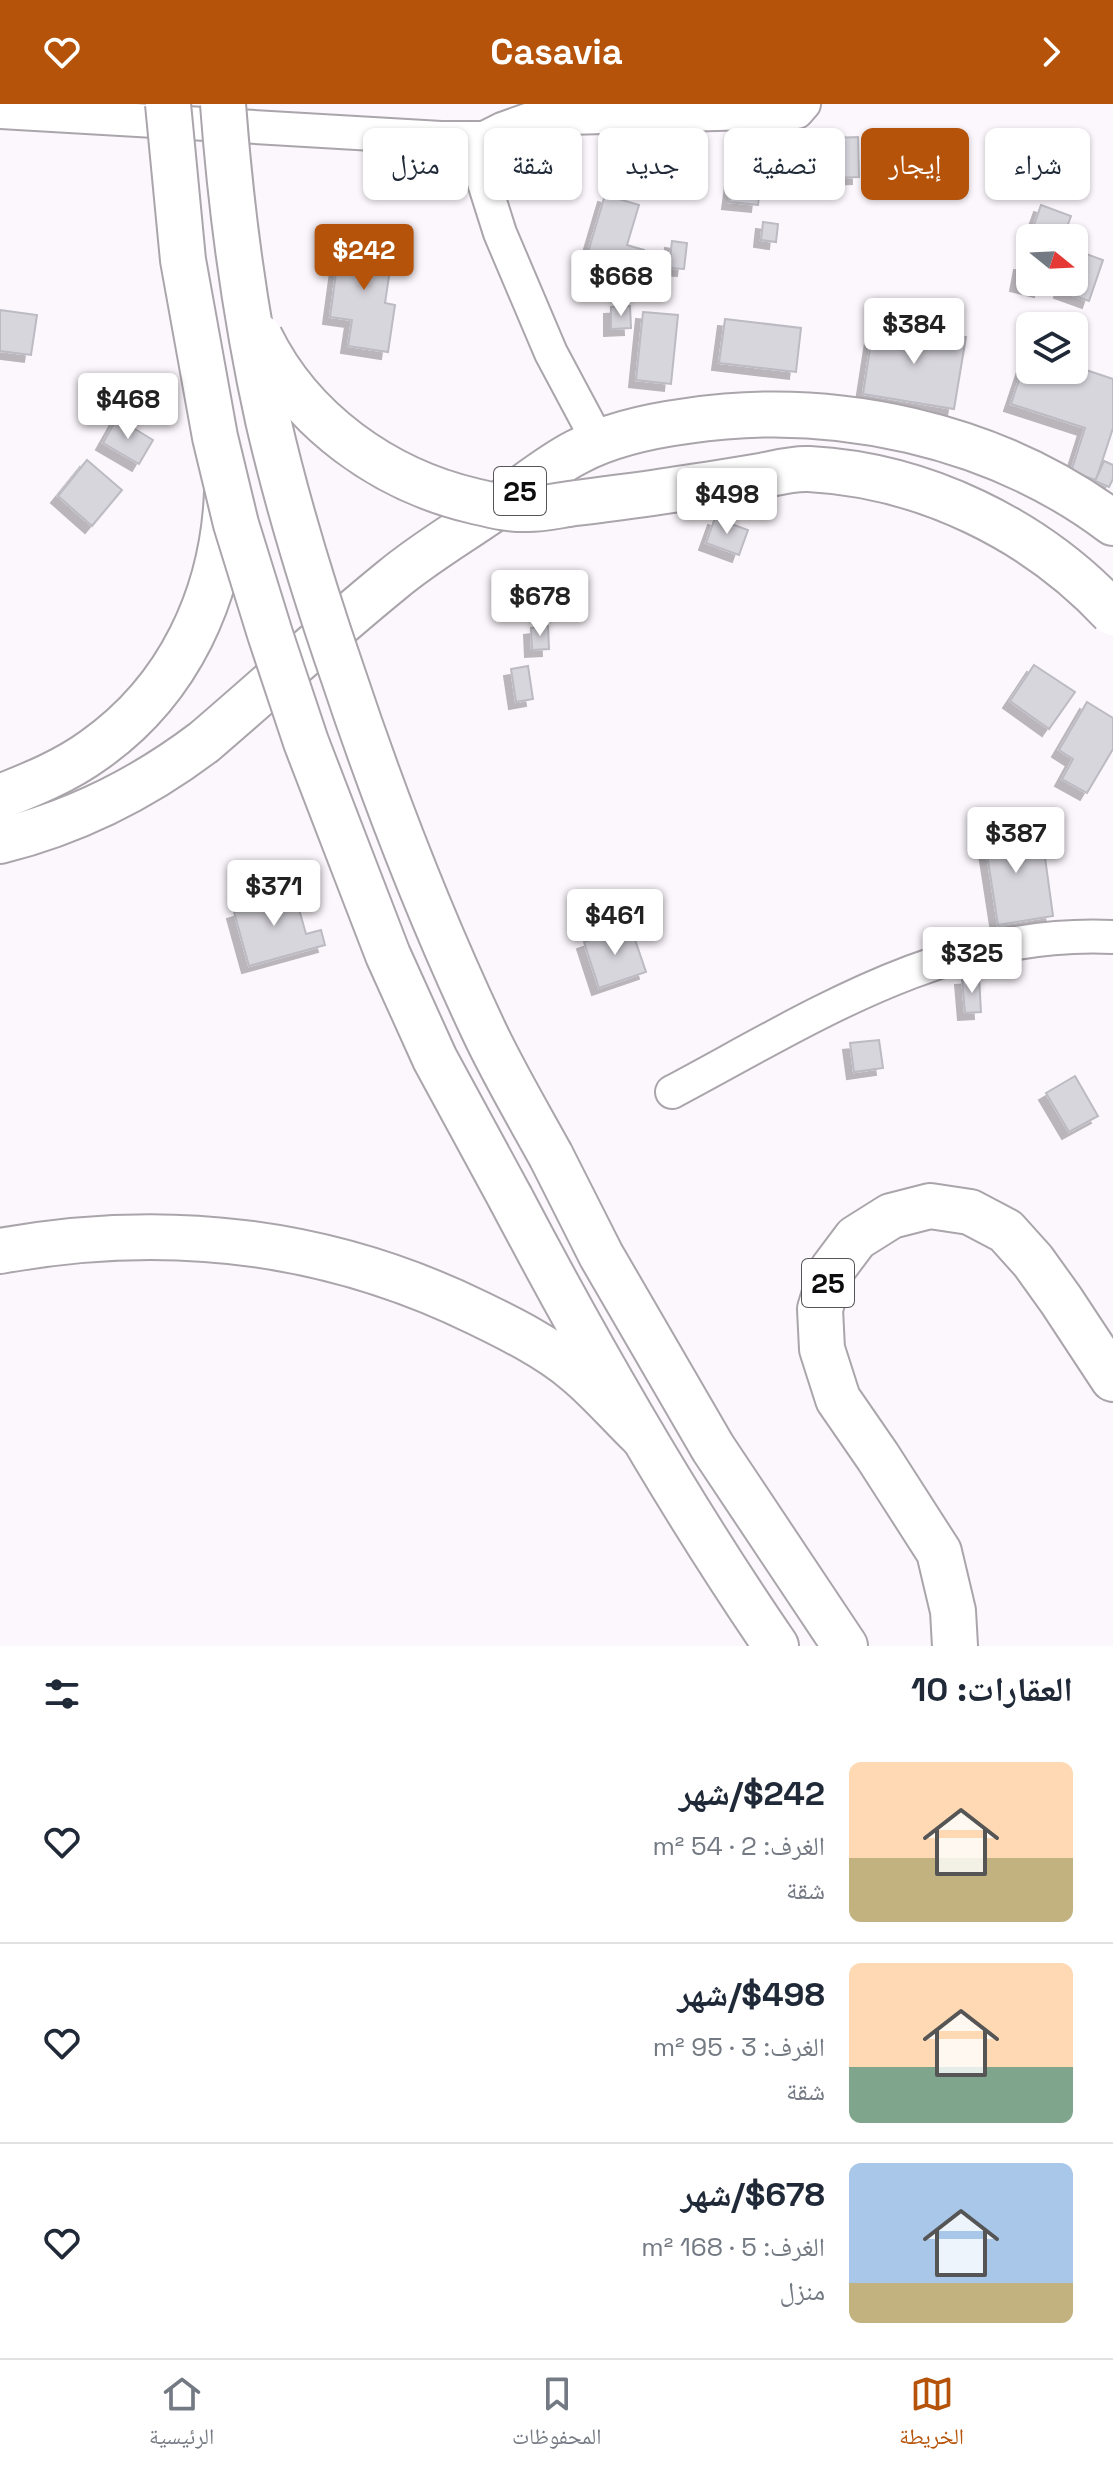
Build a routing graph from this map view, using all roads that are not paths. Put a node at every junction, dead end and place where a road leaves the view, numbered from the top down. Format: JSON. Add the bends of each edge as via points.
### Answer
{"nodes":[{"id":1,"x":168,"y":104,"type":"edge"},
{"id":2,"x":223,"y":104,"type":"edge"},
{"id":3,"x":804,"y":104,"type":"edge"},
{"id":4,"x":2,"y":110,"type":"edge"},
{"id":5,"x":287,"y":117,"type":"edge"},
{"id":6,"x":496,"y":124,"type":"edge"},
{"id":7,"x":247,"y":313,"type":"junction"},
{"id":8,"x":599,"y":443,"type":"junction"},
{"id":9,"x":227,"y":486,"type":"junction"},
{"id":10,"x":1113,"y":523,"type":"edge"},
{"id":11,"x":1113,"y":613,"type":"edge"},
{"id":12,"x":0,"y":797,"type":"edge"},
{"id":13,"x":0,"y":841,"type":"edge"},
{"id":14,"x":1113,"y":937,"type":"edge"},
{"id":15,"x":672,"y":1092,"type":"dead end"},
{"id":16,"x":0,"y":1251,"type":"edge"},
{"id":17,"x":1113,"y":1379,"type":"edge"},
{"id":18,"x":642,"y":1436,"type":"junction"},
{"id":19,"x":776,"y":1646,"type":"edge"},
{"id":20,"x":845,"y":1646,"type":"edge"},
{"id":21,"x":955,"y":1646,"type":"edge"}],
"edges":[{"from":1,"to":9,"type":"main road","bridge":true,"via":[[183,260]]},
{"from":2,"to":7,"type":"main road","bridge":true},
{"from":3,"to":6,"type":"street","via":[[797,112]]},
{"from":4,"to":5,"type":"street"},
{"from":5,"to":6,"type":"street"},
{"from":6,"to":8,"type":"street","via":[[480,170],[551,353]]},
{"from":7,"to":11,"type":"main road","bridge":true,"via":[[284,377],[325,422],[363,454],[426,487],[492,506],[527,509],[805,469],[848,473],[930,494],[1008,529],[1073,574]]},
{"from":7,"to":20,"type":"main road","bridge":true,"via":[[268,421],[321,613],[444,942],[484,1031],[601,1255],[713,1448]]},
{"from":8,"to":10,"type":"main road","number":"25","via":[[665,424],[751,415],[886,425],[981,452],[1026,471]]},
{"from":8,"to":13,"type":"main road","number":"25","via":[[576,452],[395,578],[173,766],[104,805]]},
{"from":9,"to":12,"type":"main road","bridge":true,"via":[[213,587],[186,650],[167,678],[93,751]]},
{"from":9,"to":18,"type":"main road","bridge":true,"via":[[306,742],[388,955],[435,1059]]},
{"from":14,"to":15,"type":"street","via":[[1014,943],[932,963],[853,996]]},
{"from":16,"to":18,"type":"main road","via":[[108,1236],[165,1236],[269,1246],[362,1267],[452,1300],[536,1345],[576,1371]]},
{"from":17,"to":21,"type":"main road","number":"25","via":[[1033,1261],[1006,1231],[970,1212],[930,1206],[891,1216],[856,1238],[832,1270],[820,1309],[822,1349],[838,1399],[939,1552]]},
{"from":18,"to":19,"type":"main road"}]}
